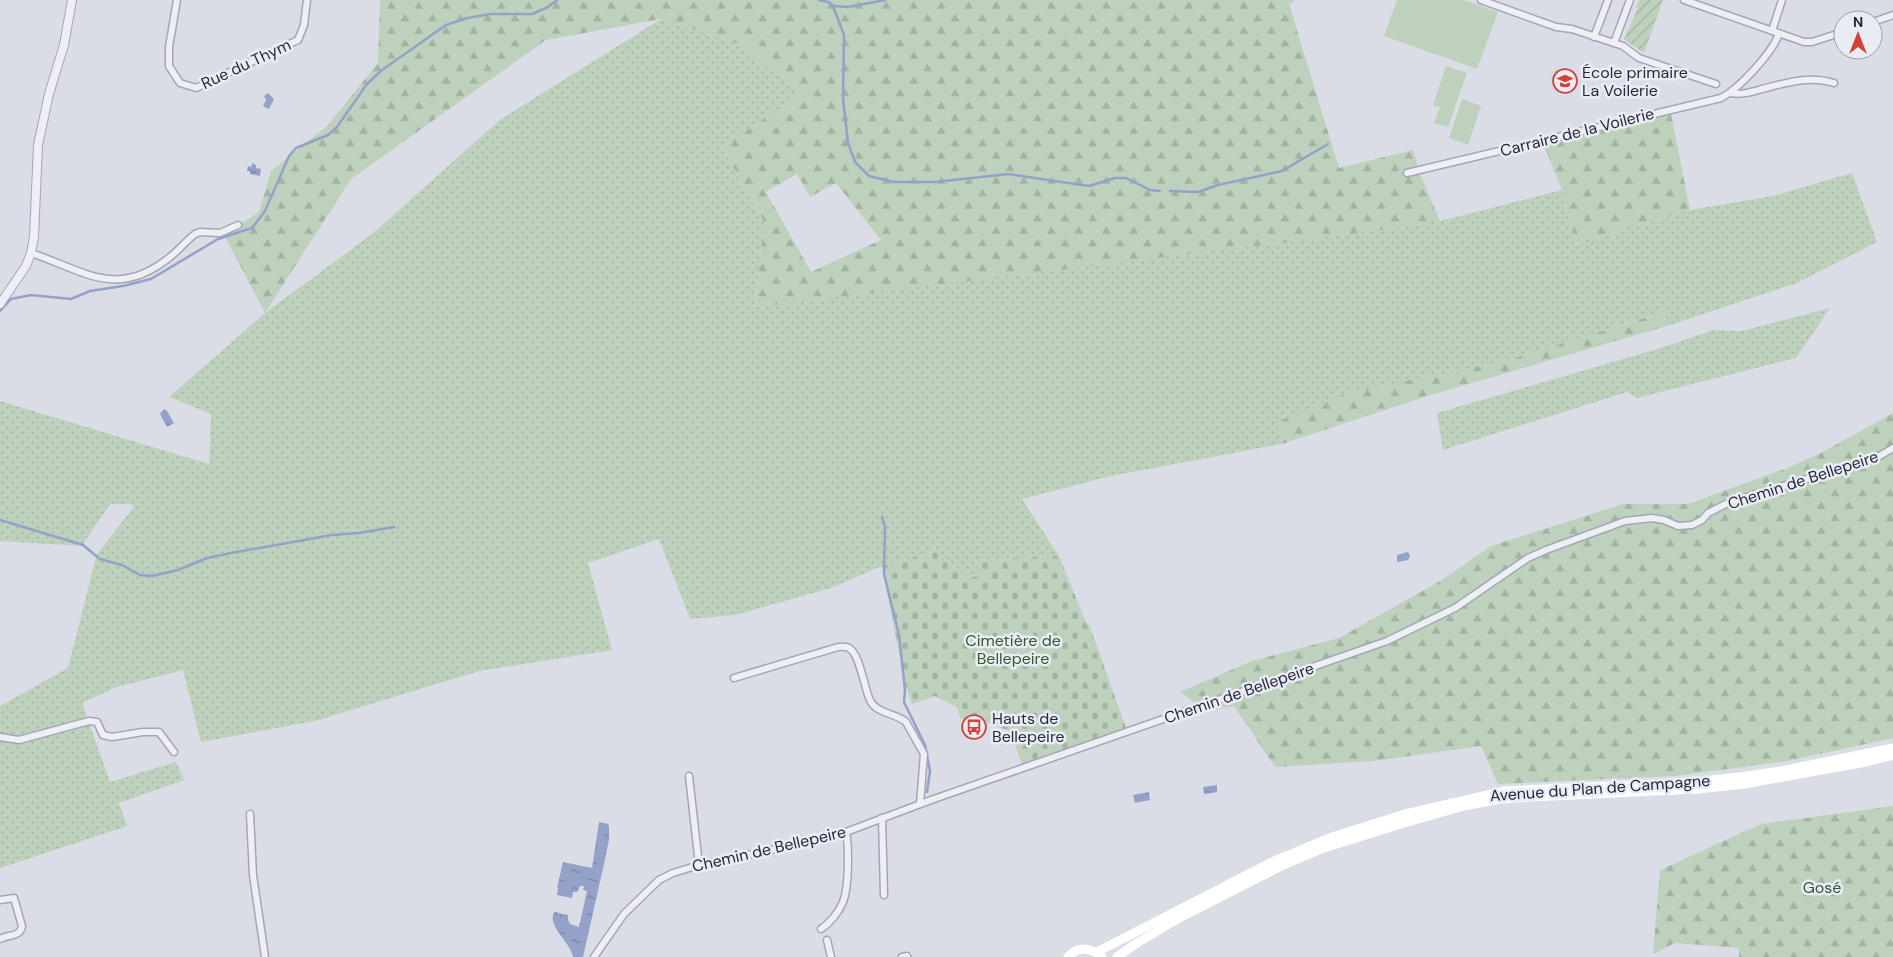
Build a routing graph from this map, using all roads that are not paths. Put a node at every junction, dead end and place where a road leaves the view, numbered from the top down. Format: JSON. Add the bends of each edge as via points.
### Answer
{"nodes":[{"id":1,"x":72,"y":0,"type":"edge"},
{"id":2,"x":177,"y":0,"type":"edge"},
{"id":3,"x":307,"y":0,"type":"edge"},
{"id":4,"x":1481,"y":0,"type":"edge"},
{"id":5,"x":1608,"y":0,"type":"edge"},
{"id":6,"x":1630,"y":0,"type":"edge"},
{"id":7,"x":1684,"y":0,"type":"edge"},
{"id":8,"x":1782,"y":0,"type":"edge"},
{"id":9,"x":1772,"y":31,"type":"junction"},
{"id":10,"x":1779,"y":34,"type":"junction"},
{"id":11,"x":1833,"y":35,"type":"edge"},
{"id":12,"x":1594,"y":37,"type":"junction"},
{"id":13,"x":1614,"y":43,"type":"junction"},
{"id":14,"x":1834,"y":83,"type":"dead end"},
{"id":15,"x":1716,"y":84,"type":"dead end"},
{"id":16,"x":1731,"y":93,"type":"junction"},
{"id":17,"x":1407,"y":173,"type":"dead end"},
{"id":18,"x":238,"y":225,"type":"dead end"},
{"id":19,"x":31,"y":253,"type":"junction"},
{"id":20,"x":0,"y":304,"type":"edge"},
{"id":21,"x":1893,"y":448,"type":"edge"},
{"id":22,"x":734,"y":678,"type":"dead end"},
{"id":23,"x":0,"y":738,"type":"edge"},
{"id":24,"x":1893,"y":748,"type":"edge"},
{"id":25,"x":174,"y":752,"type":"dead end"},
{"id":26,"x":1893,"y":755,"type":"edge"},
{"id":27,"x":688,"y":776,"type":"dead end"},
{"id":28,"x":920,"y":804,"type":"junction"},
{"id":29,"x":250,"y":814,"type":"dead end"},
{"id":30,"x":882,"y":818,"type":"junction"},
{"id":31,"x":846,"y":832,"type":"junction"},
{"id":32,"x":699,"y":865,"type":"junction"},
{"id":33,"x":884,"y":895,"type":"dead end"},
{"id":34,"x":0,"y":900,"type":"edge"},
{"id":35,"x":821,"y":929,"type":"dead end"},
{"id":36,"x":0,"y":939,"type":"edge"},
{"id":37,"x":827,"y":940,"type":"dead end"},
{"id":38,"x":1099,"y":955,"type":"edge"},
{"id":39,"x":265,"y":957,"type":"edge"},
{"id":40,"x":594,"y":957,"type":"edge"},
{"id":41,"x":831,"y":957,"type":"edge"},
{"id":42,"x":1068,"y":957,"type":"edge"},
{"id":43,"x":1117,"y":957,"type":"edge"}],
"edges":[{"from":1,"to":19,"type":"street","via":[[38,145]]},
{"from":2,"to":3,"type":"street","name":"Rue du Thym","via":[[169,47],[170,66],[180,83],[196,88],[298,40]]},
{"from":4,"to":12,"type":"street","via":[[1561,29],[1572,29]]},
{"from":5,"to":12,"type":"street"},
{"from":6,"to":13,"type":"street"},
{"from":7,"to":9,"type":"street"},
{"from":8,"to":9,"type":"street"},
{"from":9,"to":10,"type":"street"},
{"from":10,"to":11,"type":"street","via":[[1804,42]]},
{"from":10,"to":16,"type":"street","name":"Carraire de la Voilerie"},
{"from":12,"to":13,"type":"street"},
{"from":13,"to":15,"type":"street","via":[[1629,49],[1639,58]]},
{"from":14,"to":16,"type":"street","via":[[1810,78],[1744,94]]},
{"from":16,"to":17,"type":"street","name":"Carraire de la Voilerie"},
{"from":18,"to":19,"type":"street","via":[[220,233],[196,234],[159,265],[130,279],[117,281],[93,276]]},
{"from":19,"to":20,"type":"street"},
{"from":21,"to":28,"type":"street","name":"Chemin de Bellepeire","via":[[1876,458],[1730,502],[1692,525],[1678,526],[1652,518],[1598,531],[1528,558],[1455,608],[1387,642]]},
{"from":22,"to":28,"type":"street","via":[[838,647],[849,648],[856,657],[870,701],[880,710],[902,718],[924,754]]},
{"from":23,"to":25,"type":"street","via":[[19,740],[88,721],[97,722],[103,735],[112,737],[159,732]]},
{"from":24,"to":38,"type":"main road","name":"Avenue du Plan de Campagne","via":[[1740,777],[1505,791],[1405,814],[1332,837],[1272,862],[1179,909]]},
{"from":26,"to":43,"type":"main road","name":"Avenue du Plan de Campagne","via":[[1698,790],[1501,799],[1464,806],[1321,849],[1284,865],[1181,917]]},
{"from":27,"to":32,"type":"street"},
{"from":28,"to":30,"type":"street","name":"Chemin de Bellepeire"},
{"from":29,"to":39,"type":"street","via":[[253,875]]},
{"from":30,"to":31,"type":"street","name":"Chemin de Bellepeire"},
{"from":30,"to":33,"type":"street"},
{"from":31,"to":32,"type":"street","name":"Chemin de Bellepeire"},
{"from":31,"to":35,"type":"street","via":[[846,893],[840,908]]},
{"from":32,"to":40,"type":"street","name":"Chemin de Bellepeire","via":[[666,876],[643,894]]},
{"from":34,"to":36,"type":"street","via":[[14,898],[22,926],[17,934]]},
{"from":37,"to":41,"type":"street"},
{"from":38,"to":42,"type":"main road","via":[[1083,949]]}]}
